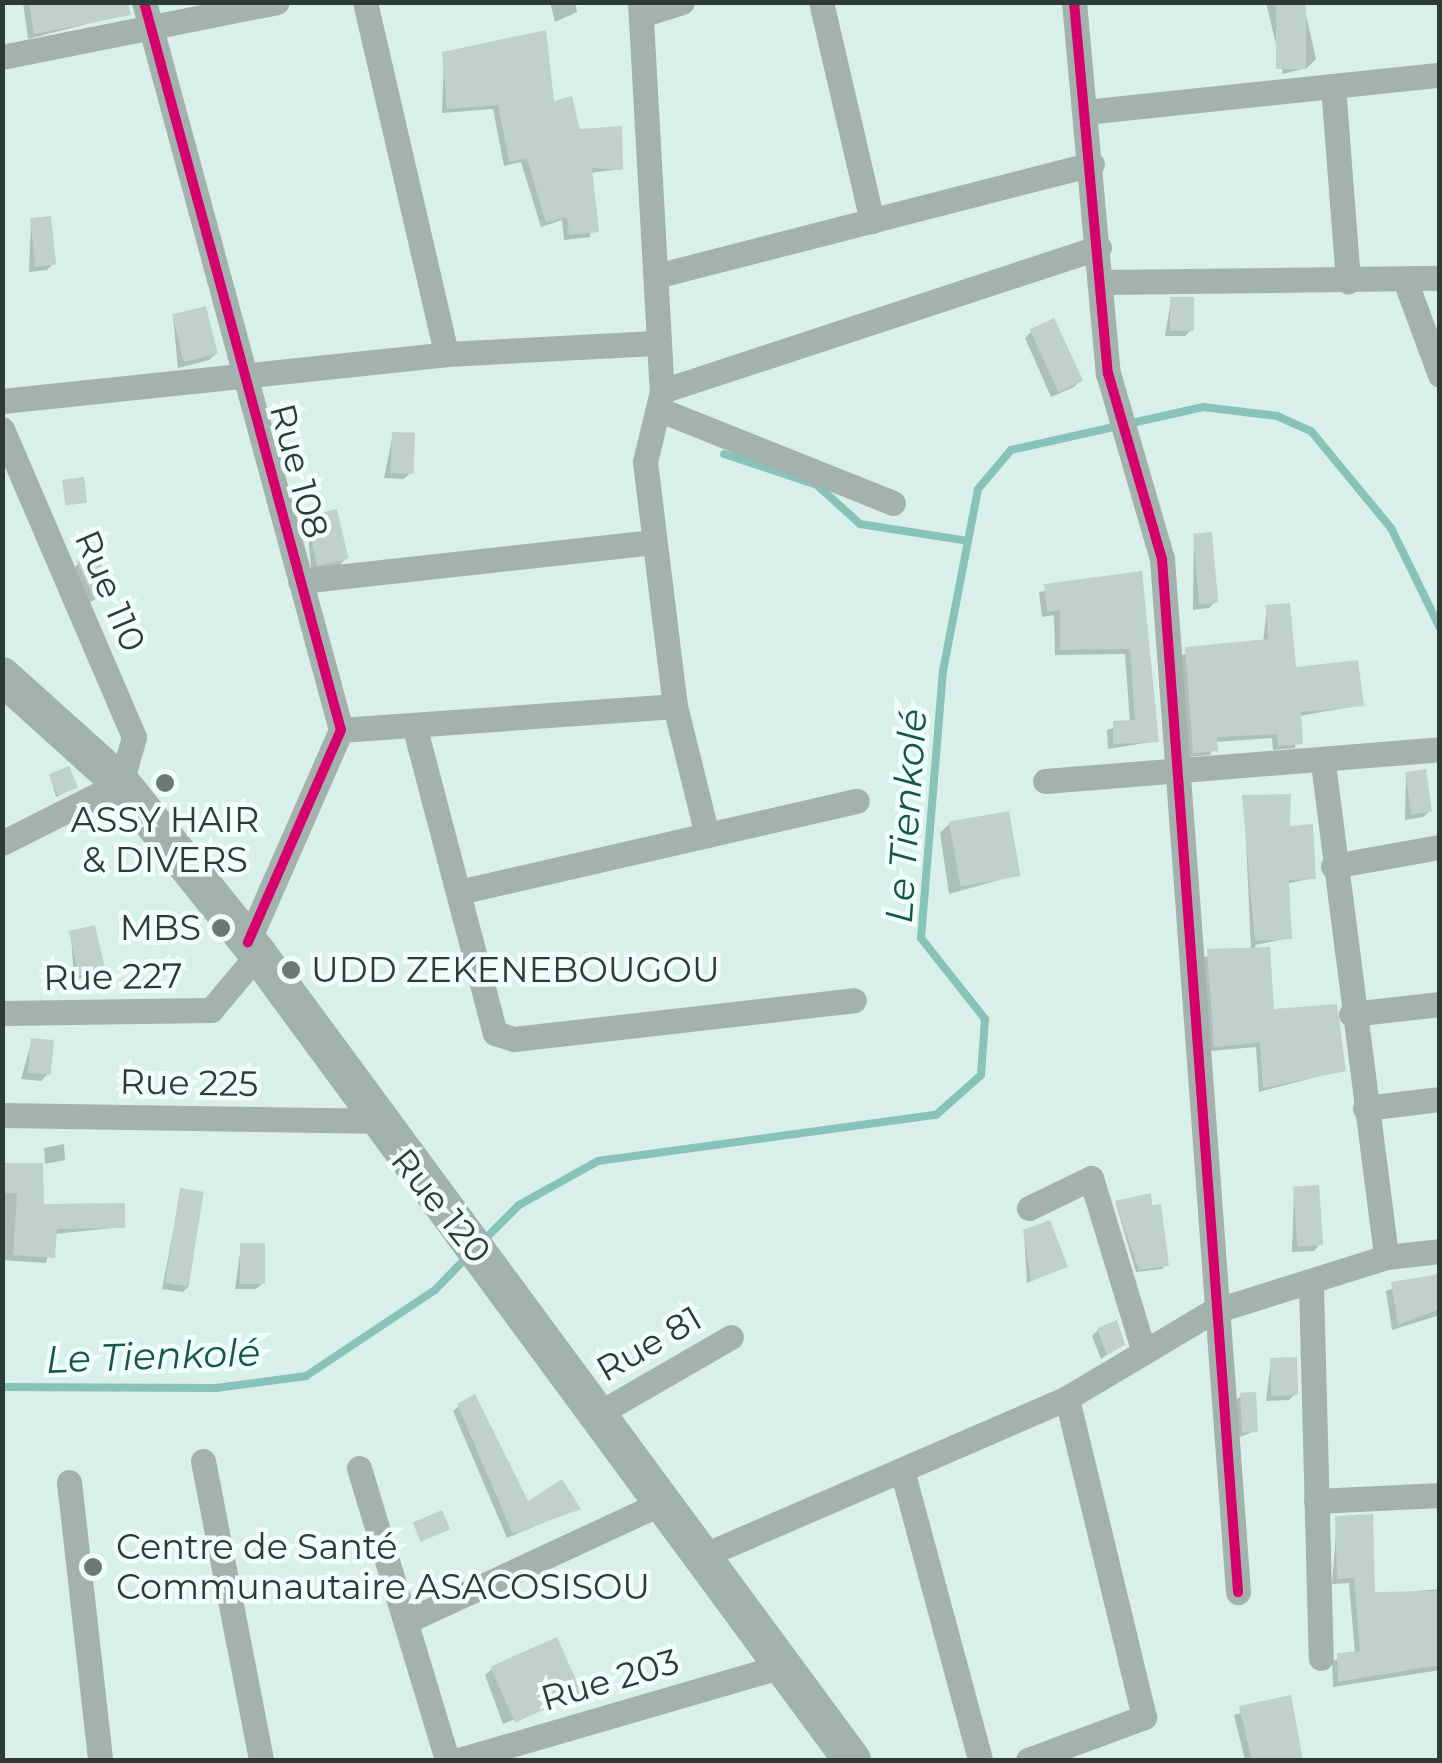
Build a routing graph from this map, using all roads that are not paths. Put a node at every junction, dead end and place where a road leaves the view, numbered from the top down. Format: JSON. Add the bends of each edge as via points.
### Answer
{"nodes":[{"id":1,"x":144,"y":2,"type":"edge"},
{"id":2,"x":278,"y":2,"type":"edge"},
{"id":3,"x":365,"y":2,"type":"edge"},
{"id":4,"x":682,"y":2,"type":"edge"},
{"id":5,"x":821,"y":2,"type":"edge"},
{"id":6,"x":1074,"y":2,"type":"edge"},
{"id":7,"x":641,"y":8,"type":"edge"},
{"id":8,"x":150,"y":33,"type":"junction"},
{"id":9,"x":2,"y":56,"type":"edge"},
{"id":10,"x":1440,"y":76,"type":"edge"},
{"id":11,"x":1334,"y":86,"type":"junction"},
{"id":12,"x":1085,"y":112,"type":"junction"},
{"id":13,"x":1092,"y":164,"type":"junction"},
{"id":14,"x":872,"y":221,"type":"junction"},
{"id":15,"x":1099,"y":247,"type":"junction"},
{"id":16,"x":656,"y":276,"type":"junction"},
{"id":17,"x":1440,"y":278,"type":"edge"},
{"id":18,"x":1405,"y":280,"type":"junction"},
{"id":19,"x":1348,"y":281,"type":"junction"},
{"id":20,"x":1101,"y":282,"type":"junction"},
{"id":21,"x":659,"y":343,"type":"junction"},
{"id":22,"x":446,"y":354,"type":"junction"},
{"id":23,"x":1440,"y":375,"type":"edge"},
{"id":24,"x":244,"y":378,"type":"junction"},
{"id":25,"x":660,"y":400,"type":"junction"},
{"id":26,"x":2,"y":401,"type":"edge"},
{"id":27,"x":2,"y":429,"type":"edge"},
{"id":28,"x":894,"y":503,"type":"dead end"},
{"id":29,"x":652,"y":542,"type":"junction"},
{"id":30,"x":300,"y":581,"type":"junction"},
{"id":31,"x":2,"y":676,"type":"edge"},
{"id":32,"x":675,"y":706,"type":"junction"},
{"id":33,"x":414,"y":725,"type":"junction"},
{"id":34,"x":341,"y":730,"type":"junction"},
{"id":35,"x":1440,"y":749,"type":"edge"},
{"id":36,"x":1323,"y":763,"type":"junction"},
{"id":37,"x":1175,"y":772,"type":"junction"},
{"id":38,"x":1045,"y":781,"type":"dead end"},
{"id":39,"x":121,"y":783,"type":"junction"},
{"id":40,"x":857,"y":800,"type":"dead end"},
{"id":41,"x":707,"y":835,"type":"junction"},
{"id":42,"x":2,"y":843,"type":"edge"},
{"id":43,"x":1440,"y":847,"type":"edge"},
{"id":44,"x":1333,"y":866,"type":"junction"},
{"id":45,"x":463,"y":891,"type":"junction"},
{"id":46,"x":253,"y":948,"type":"junction"},
{"id":47,"x":854,"y":1000,"type":"dead end"},
{"id":48,"x":1440,"y":1004,"type":"edge"},
{"id":49,"x":2,"y":1013,"type":"edge"},
{"id":50,"x":1352,"y":1014,"type":"junction"},
{"id":51,"x":1440,"y":1099,"type":"edge"},
{"id":52,"x":1365,"y":1108,"type":"junction"},
{"id":53,"x":2,"y":1115,"type":"edge"},
{"id":54,"x":374,"y":1121,"type":"junction"},
{"id":55,"x":1029,"y":1208,"type":"dead end"},
{"id":56,"x":1440,"y":1250,"type":"edge"},
{"id":57,"x":1386,"y":1257,"type":"junction"},
{"id":58,"x":1311,"y":1286,"type":"junction"},
{"id":59,"x":1211,"y":1312,"type":"junction"},
{"id":60,"x":731,"y":1337,"type":"dead end"},
{"id":61,"x":1144,"y":1352,"type":"junction"},
{"id":62,"x":1067,"y":1398,"type":"junction"},
{"id":63,"x":601,"y":1412,"type":"junction"},
{"id":64,"x":203,"y":1461,"type":"dead end"},
{"id":65,"x":359,"y":1468,"type":"dead end"},
{"id":66,"x":902,"y":1470,"type":"junction"},
{"id":67,"x":69,"y":1482,"type":"dead end"},
{"id":68,"x":1440,"y":1496,"type":"edge"},
{"id":69,"x":1316,"y":1500,"type":"junction"},
{"id":70,"x":661,"y":1503,"type":"junction"},
{"id":71,"x":700,"y":1557,"type":"junction"},
{"id":72,"x":1238,"y":1592,"type":"dead end"},
{"id":73,"x":407,"y":1621,"type":"junction"},
{"id":74,"x":1320,"y":1658,"type":"dead end"},
{"id":75,"x":780,"y":1667,"type":"junction"},
{"id":76,"x":100,"y":1760,"type":"edge"},
{"id":77,"x":261,"y":1760,"type":"edge"},
{"id":78,"x":447,"y":1760,"type":"edge"},
{"id":79,"x":459,"y":1760,"type":"edge"},
{"id":80,"x":852,"y":1760,"type":"edge"},
{"id":81,"x":980,"y":1760,"type":"edge"},
{"id":82,"x":1028,"y":1760,"type":"edge"}],
"edges":[{"from":1,"to":8,"type":"street","name":"Rue 108"},
{"from":2,"to":8,"type":"street"},
{"from":3,"to":22,"type":"street"},
{"from":4,"to":7,"type":"street"},
{"from":5,"to":14,"type":"street"},
{"from":6,"to":12,"type":"street"},
{"from":7,"to":16,"type":"street"},
{"from":8,"to":9,"type":"street"},
{"from":8,"to":24,"type":"street","name":"Rue 108"},
{"from":10,"to":11,"type":"street"},
{"from":11,"to":12,"type":"street"},
{"from":11,"to":19,"type":"street"},
{"from":12,"to":13,"type":"street"},
{"from":13,"to":14,"type":"street"},
{"from":13,"to":15,"type":"street"},
{"from":14,"to":16,"type":"street"},
{"from":15,"to":20,"type":"street"},
{"from":15,"to":25,"type":"street"},
{"from":16,"to":21,"type":"street"},
{"from":17,"to":18,"type":"street"},
{"from":18,"to":19,"type":"street"},
{"from":18,"to":23,"type":"street"},
{"from":19,"to":20,"type":"street"},
{"from":20,"to":37,"type":"street","via":[[1114,392],[1162,559]]},
{"from":21,"to":22,"type":"street"},
{"from":21,"to":25,"type":"street"},
{"from":22,"to":24,"type":"street"},
{"from":24,"to":26,"type":"street"},
{"from":24,"to":30,"type":"street","name":"Rue 108"},
{"from":25,"to":28,"type":"street"},
{"from":25,"to":29,"type":"street","via":[[645,462]]},
{"from":27,"to":39,"type":"street","name":"Rue 110","via":[[134,737]]},
{"from":29,"to":30,"type":"street"},
{"from":29,"to":32,"type":"street"},
{"from":30,"to":34,"type":"street","name":"Rue 108"},
{"from":31,"to":39,"type":"main road","name":"Rue 120"},
{"from":32,"to":33,"type":"street"},
{"from":32,"to":41,"type":"street"},
{"from":33,"to":34,"type":"street"},
{"from":33,"to":45,"type":"street"},
{"from":34,"to":46,"type":"street"},
{"from":35,"to":36,"type":"street"},
{"from":36,"to":37,"type":"street"},
{"from":36,"to":44,"type":"street"},
{"from":37,"to":38,"type":"street"},
{"from":37,"to":59,"type":"street"},
{"from":39,"to":42,"type":"street"},
{"from":39,"to":46,"type":"main road","name":"Rue 120"},
{"from":40,"to":41,"type":"street"},
{"from":41,"to":45,"type":"street"},
{"from":43,"to":44,"type":"street"},
{"from":44,"to":50,"type":"street"},
{"from":45,"to":47,"type":"street","via":[[486,1016],[495,1033],[514,1039]]},
{"from":46,"to":49,"type":"street","name":"Rue 227","via":[[211,1010]]},
{"from":46,"to":54,"type":"main road","name":"Rue 120"},
{"from":48,"to":50,"type":"street"},
{"from":50,"to":52,"type":"street"},
{"from":51,"to":52,"type":"street"},
{"from":52,"to":57,"type":"street"},
{"from":53,"to":54,"type":"street","name":"Rue 225"},
{"from":54,"to":63,"type":"main road","name":"Rue 120"},
{"from":55,"to":61,"type":"street","via":[[1091,1178]]},
{"from":56,"to":57,"type":"street"},
{"from":57,"to":58,"type":"street"},
{"from":58,"to":59,"type":"street"},
{"from":58,"to":69,"type":"street"},
{"from":59,"to":61,"type":"street"},
{"from":59,"to":72,"type":"street"},
{"from":60,"to":63,"type":"street","name":"Rue 81"},
{"from":61,"to":62,"type":"street"},
{"from":62,"to":66,"type":"street"},
{"from":62,"to":82,"type":"street","via":[[1144,1717]]},
{"from":63,"to":70,"type":"main road","name":"Rue 120"},
{"from":64,"to":77,"type":"street"},
{"from":65,"to":73,"type":"street"},
{"from":66,"to":71,"type":"street"},
{"from":66,"to":81,"type":"street"},
{"from":67,"to":76,"type":"street"},
{"from":68,"to":69,"type":"street"},
{"from":69,"to":74,"type":"street"},
{"from":70,"to":71,"type":"main road","name":"Rue 120"},
{"from":70,"to":73,"type":"street"},
{"from":71,"to":75,"type":"main road","name":"Rue 120"},
{"from":73,"to":78,"type":"street"},
{"from":75,"to":79,"type":"street","name":"Rue 203"},
{"from":75,"to":80,"type":"main road","name":"Rue 120"}]}
